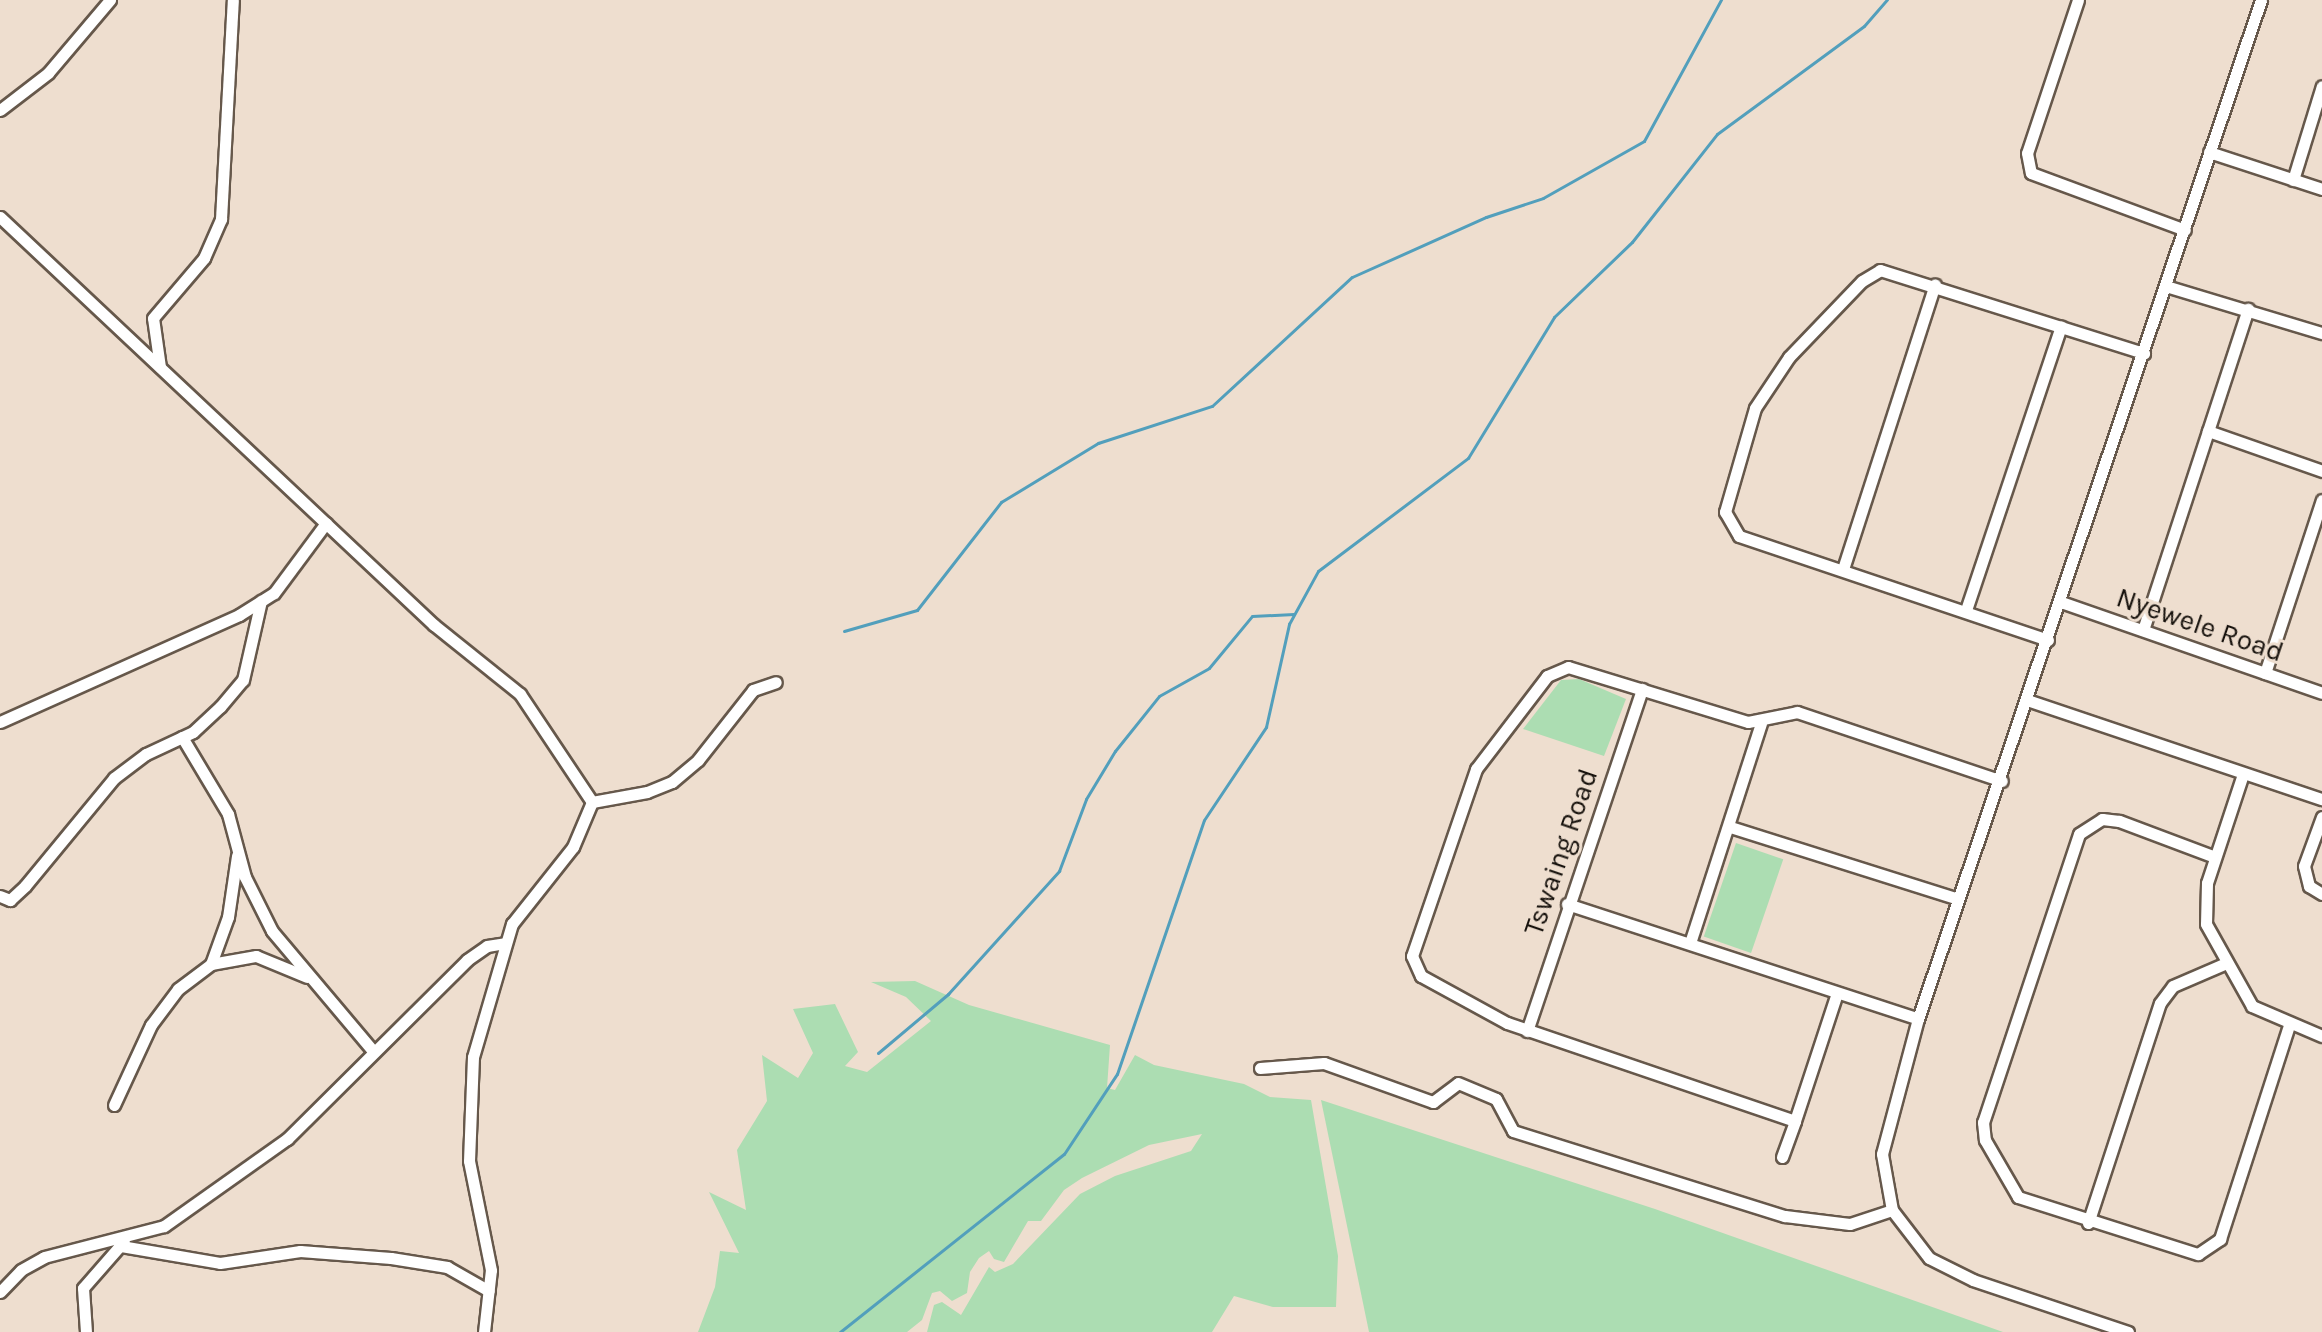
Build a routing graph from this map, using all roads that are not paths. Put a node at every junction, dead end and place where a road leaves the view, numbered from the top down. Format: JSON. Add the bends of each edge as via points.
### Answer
{"nodes":[{"id":1,"x":110,"y":0,"type":"edge"},
{"id":2,"x":233,"y":0,"type":"edge"},
{"id":3,"x":2078,"y":0,"type":"edge"},
{"id":4,"x":2261,"y":0,"type":"edge"},
{"id":5,"x":2322,"y":86,"type":"edge"},
{"id":6,"x":0,"y":110,"type":"edge"},
{"id":7,"x":2209,"y":152,"type":"junction"},
{"id":8,"x":2293,"y":180,"type":"junction"},
{"id":9,"x":2322,"y":189,"type":"edge"},
{"id":10,"x":0,"y":217,"type":"edge"},
{"id":11,"x":2185,"y":230,"type":"junction"},
{"id":12,"x":1935,"y":285,"type":"junction"},
{"id":13,"x":2166,"y":286,"type":"junction"},
{"id":14,"x":2248,"y":309,"type":"junction"},
{"id":15,"x":2061,"y":326,"type":"junction"},
{"id":16,"x":2322,"y":333,"type":"edge"},
{"id":17,"x":2144,"y":353,"type":"junction"},
{"id":18,"x":160,"y":367,"type":"junction"},
{"id":19,"x":2208,"y":431,"type":"junction"},
{"id":20,"x":2322,"y":471,"type":"edge"},
{"id":21,"x":2322,"y":500,"type":"edge"},
{"id":22,"x":326,"y":523,"type":"junction"},
{"id":23,"x":1843,"y":569,"type":"junction"},
{"id":24,"x":261,"y":601,"type":"junction"},
{"id":25,"x":2061,"y":602,"type":"junction"},
{"id":26,"x":1966,"y":610,"type":"junction"},
{"id":27,"x":2143,"y":630,"type":"junction"},
{"id":28,"x":2048,"y":640,"type":"junction"},
{"id":29,"x":2265,"y":673,"type":"junction"},
{"id":30,"x":776,"y":682,"type":"dead end"},
{"id":31,"x":1642,"y":689,"type":"junction"},
{"id":32,"x":2322,"y":693,"type":"edge"},
{"id":33,"x":2030,"y":701,"type":"junction"},
{"id":34,"x":0,"y":722,"type":"edge"},
{"id":35,"x":1761,"y":723,"type":"junction"},
{"id":36,"x":182,"y":737,"type":"junction"},
{"id":37,"x":2243,"y":774,"type":"junction"},
{"id":38,"x":2002,"y":781,"type":"junction"},
{"id":39,"x":2322,"y":799,"type":"edge"},
{"id":40,"x":592,"y":802,"type":"junction"},
{"id":41,"x":2322,"y":817,"type":"edge"},
{"id":42,"x":1730,"y":827,"type":"junction"},
{"id":43,"x":238,"y":851,"type":"junction"},
{"id":44,"x":2215,"y":857,"type":"junction"},
{"id":45,"x":2322,"y":894,"type":"edge"},
{"id":46,"x":0,"y":896,"type":"edge"},
{"id":47,"x":1958,"y":899,"type":"junction"},
{"id":48,"x":1567,"y":904,"type":"junction"},
{"id":49,"x":505,"y":943,"type":"junction"},
{"id":50,"x":1690,"y":943,"type":"junction"},
{"id":51,"x":211,"y":964,"type":"junction"},
{"id":52,"x":2224,"y":964,"type":"junction"},
{"id":53,"x":308,"y":977,"type":"junction"},
{"id":54,"x":1837,"y":993,"type":"junction"},
{"id":55,"x":1918,"y":1019,"type":"junction"},
{"id":56,"x":2289,"y":1025,"type":"junction"},
{"id":57,"x":1527,"y":1031,"type":"junction"},
{"id":58,"x":2322,"y":1036,"type":"edge"},
{"id":59,"x":374,"y":1052,"type":"junction"},
{"id":60,"x":1260,"y":1068,"type":"dead end"},
{"id":61,"x":114,"y":1105,"type":"dead end"},
{"id":62,"x":1795,"y":1121,"type":"junction"},
{"id":63,"x":1782,"y":1157,"type":"dead end"},
{"id":64,"x":1892,"y":1210,"type":"junction"},
{"id":65,"x":2088,"y":1223,"type":"junction"},
{"id":66,"x":123,"y":1242,"type":"junction"},
{"id":67,"x":489,"y":1291,"type":"junction"},
{"id":68,"x":0,"y":1292,"type":"edge"},
{"id":69,"x":86,"y":1332,"type":"edge"},
{"id":70,"x":484,"y":1332,"type":"edge"},
{"id":71,"x":2128,"y":1332,"type":"edge"}],
"edges":[{"from":1,"to":6,"type":"street","via":[[48,73]]},
{"from":2,"to":18,"type":"street","via":[[221,219],[204,258],[153,318]]},
{"from":3,"to":11,"type":"street","via":[[2027,153],[2031,173]]},
{"from":4,"to":7,"type":"street"},
{"from":5,"to":8,"type":"street"},
{"from":7,"to":8,"type":"street"},
{"from":7,"to":11,"type":"street"},
{"from":8,"to":9,"type":"street"},
{"from":10,"to":18,"type":"street"},
{"from":11,"to":13,"type":"street"},
{"from":12,"to":15,"type":"street"},
{"from":12,"to":23,"type":"street"},
{"from":12,"to":23,"type":"street","via":[[1892,270],[1869,275],[1789,357],[1755,408],[1727,500],[1726,521],[1739,536]]},
{"from":13,"to":14,"type":"street"},
{"from":13,"to":17,"type":"street"},
{"from":14,"to":16,"type":"street"},
{"from":14,"to":19,"type":"street"},
{"from":15,"to":17,"type":"street"},
{"from":15,"to":26,"type":"street"},
{"from":17,"to":25,"type":"street"},
{"from":18,"to":22,"type":"street"},
{"from":19,"to":20,"type":"street"},
{"from":19,"to":27,"type":"street"},
{"from":21,"to":29,"type":"street"},
{"from":22,"to":24,"type":"street","via":[[274,593]]},
{"from":22,"to":40,"type":"street","via":[[434,625],[520,694]]},
{"from":23,"to":26,"type":"street"},
{"from":24,"to":34,"type":"street"},
{"from":24,"to":36,"type":"street","via":[[243,680],[202,724]]},
{"from":25,"to":27,"type":"street","name":"Nyewele Road"},
{"from":25,"to":28,"type":"street"},
{"from":26,"to":28,"type":"street"},
{"from":27,"to":29,"type":"street","name":"Nyewele Road"},
{"from":28,"to":33,"type":"street"},
{"from":29,"to":32,"type":"street","name":"Nyewele Road"},
{"from":30,"to":40,"type":"street","via":[[753,690],[698,760],[672,782]]},
{"from":31,"to":35,"type":"street"},
{"from":31,"to":48,"type":"street","name":"Tswaing Road"},
{"from":31,"to":57,"type":"street","via":[[1574,666],[1547,676],[1476,769],[1414,947],[1421,976]]},
{"from":33,"to":37,"type":"street"},
{"from":33,"to":38,"type":"street"},
{"from":35,"to":38,"type":"street","via":[[1797,712]]},
{"from":35,"to":42,"type":"street"},
{"from":36,"to":43,"type":"street","via":[[228,814]]},
{"from":36,"to":46,"type":"street","via":[[146,754],[114,778],[25,886],[10,900]]},
{"from":37,"to":39,"type":"street"},
{"from":37,"to":44,"type":"street"},
{"from":38,"to":47,"type":"street"},
{"from":40,"to":49,"type":"street","via":[[573,847],[512,924]]},
{"from":41,"to":45,"type":"street","via":[[2304,866],[2309,886]]},
{"from":42,"to":47,"type":"street"},
{"from":42,"to":50,"type":"street"},
{"from":43,"to":51,"type":"street","via":[[228,917]]},
{"from":43,"to":53,"type":"street","via":[[272,931]]},
{"from":44,"to":52,"type":"street","via":[[2204,910]]},
{"from":44,"to":65,"type":"street","via":[[2102,819],[2079,834],[2071,847],[1983,1131],[2011,1192]]},
{"from":47,"to":55,"type":"street"},
{"from":48,"to":50,"type":"street"},
{"from":48,"to":57,"type":"street","name":"Tswaing Road"},
{"from":49,"to":59,"type":"street","via":[[487,946],[467,960]]},
{"from":49,"to":67,"type":"street","via":[[471,1076],[469,1161],[486,1229]]},
{"from":50,"to":54,"type":"street"},
{"from":51,"to":53,"type":"street","via":[[256,956]]},
{"from":51,"to":61,"type":"street","via":[[178,989],[151,1025]]},
{"from":52,"to":56,"type":"street","via":[[2252,1006]]},
{"from":52,"to":65,"type":"street","via":[[2173,986],[2160,1003]]},
{"from":53,"to":59,"type":"street"},
{"from":54,"to":55,"type":"street"},
{"from":54,"to":62,"type":"street"},
{"from":55,"to":64,"type":"street","via":[[1882,1154]]},
{"from":56,"to":58,"type":"street"},
{"from":56,"to":65,"type":"street","via":[[2220,1239],[2209,1249],[2188,1253]]},
{"from":57,"to":62,"type":"street"},
{"from":59,"to":66,"type":"street","via":[[287,1139],[164,1226]]},
{"from":60,"to":64,"type":"street","via":[[1324,1063],[1433,1102],[1458,1083],[1496,1099],[1513,1131],[1785,1216],[1850,1224]]},
{"from":62,"to":63,"type":"street"},
{"from":64,"to":71,"type":"street","via":[[1907,1235],[1950,1270]]},
{"from":66,"to":67,"type":"street","via":[[220,1263],[291,1251],[391,1258],[447,1267]]},
{"from":66,"to":68,"type":"street","via":[[80,1244],[44,1257],[21,1270]]},
{"from":66,"to":69,"type":"street","via":[[83,1288]]},
{"from":67,"to":70,"type":"street"}]}
